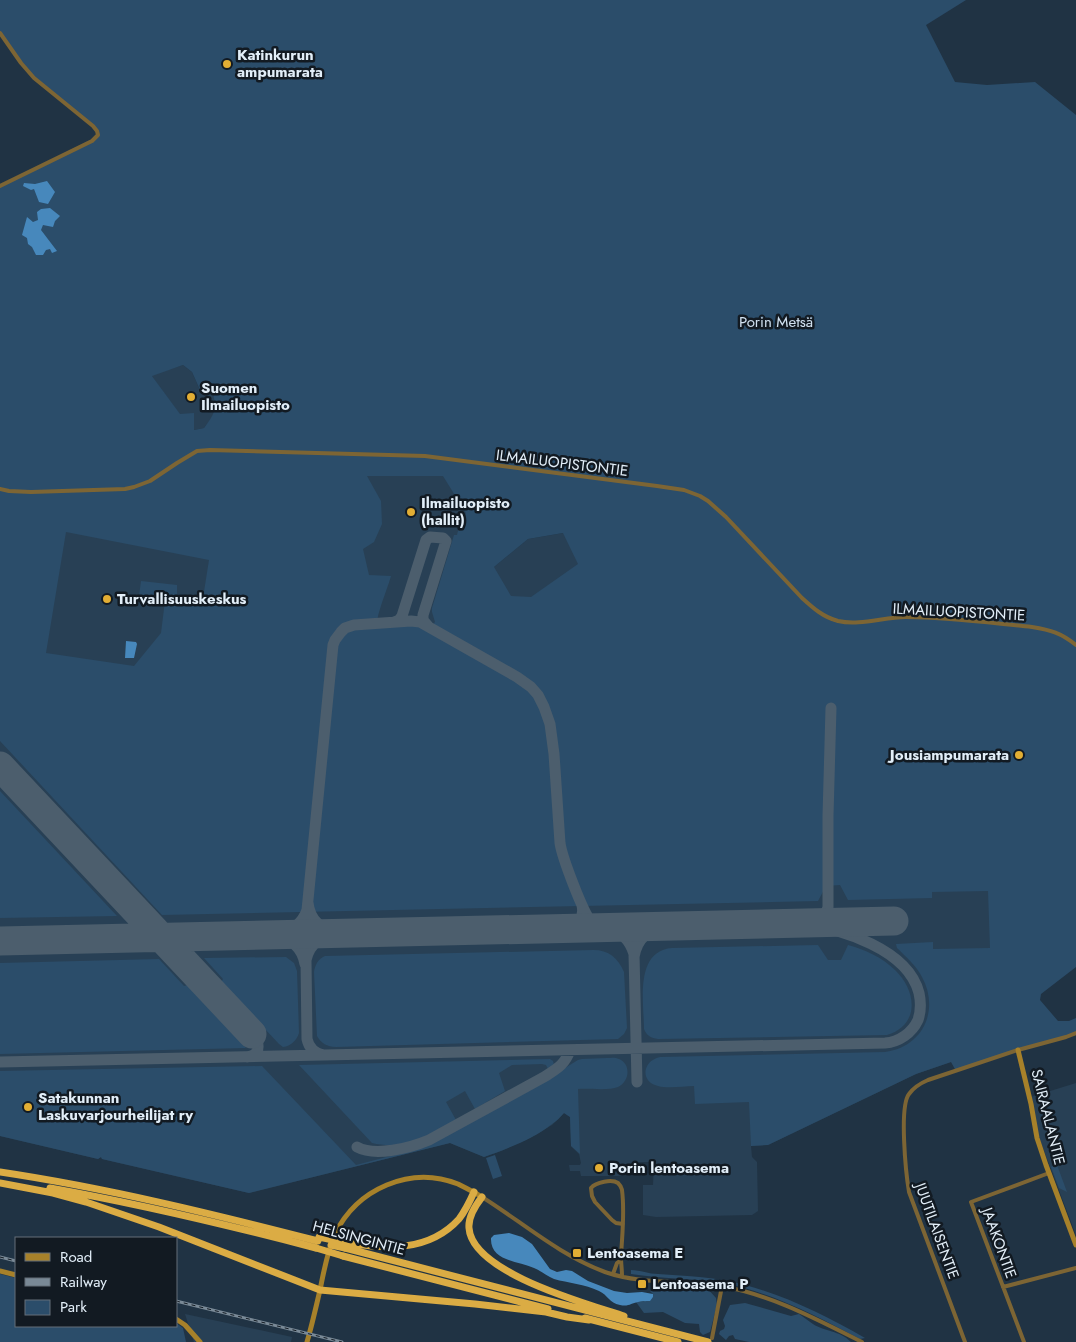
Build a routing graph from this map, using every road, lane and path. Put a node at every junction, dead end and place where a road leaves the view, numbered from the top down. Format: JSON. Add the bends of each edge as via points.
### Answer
{"nodes":[{"id":1,"x":0,"y":33,"type":"edge"},
{"id":2,"x":0,"y":186,"type":"edge"},
{"id":3,"x":0,"y":490,"type":"edge"},
{"id":4,"x":1076,"y":645,"type":"edge"},
{"id":5,"x":1076,"y":1033,"type":"edge"},
{"id":6,"x":1018,"y":1050,"type":"junction"},
{"id":7,"x":0,"y":1172,"type":"edge"},
{"id":8,"x":1049,"y":1173,"type":"junction"},
{"id":9,"x":0,"y":1182,"type":"edge"},
{"id":10,"x":474,"y":1192,"type":"junction"},
{"id":11,"x":482,"y":1197,"type":"junction"},
{"id":12,"x":624,"y":1224,"type":"junction"},
{"id":13,"x":318,"y":1242,"type":"junction"},
{"id":14,"x":1076,"y":1245,"type":"edge"},
{"id":15,"x":345,"y":1249,"type":"junction"},
{"id":16,"x":621,"y":1260,"type":"junction"},
{"id":17,"x":1076,"y":1268,"type":"edge"},
{"id":18,"x":0,"y":1271,"type":"edge"},
{"id":19,"x":613,"y":1274,"type":"junction"},
{"id":20,"x":15,"y":1275,"type":"edge"},
{"id":21,"x":622,"y":1276,"type":"junction"},
{"id":22,"x":722,"y":1286,"type":"junction"},
{"id":23,"x":1003,"y":1287,"type":"junction"},
{"id":24,"x":320,"y":1290,"type":"junction"},
{"id":25,"x":178,"y":1320,"type":"edge"},
{"id":26,"x":590,"y":1320,"type":"junction"},
{"id":27,"x":676,"y":1334,"type":"junction"},
{"id":28,"x":710,"y":1340,"type":"edge"},
{"id":29,"x":200,"y":1342,"type":"edge"},
{"id":30,"x":307,"y":1342,"type":"edge"},
{"id":31,"x":678,"y":1342,"type":"edge"},
{"id":32,"x":862,"y":1342,"type":"edge"},
{"id":33,"x":965,"y":1342,"type":"edge"},
{"id":34,"x":1024,"y":1342,"type":"edge"}],
"edges":[{"from":1,"to":2,"type":"street","via":[[27,71],[93,126],[98,135],[92,141]]},
{"from":3,"to":4,"type":"street","name":"ILMAILUOPISTONTIE","via":[[125,489],[150,481],[198,451],[210,450],[425,456],[666,487],[692,493],[717,508],[802,598],[829,618],[856,622],[915,617],[1032,627],[1049,629]]},
{"from":5,"to":6,"type":"street"},
{"from":6,"to":8,"type":"main road","name":"SAIRAALANTIE","via":[[1037,1138]]},
{"from":6,"to":33,"type":"street","name":"JUUTILAISENTIE","via":[[921,1083],[908,1095],[904,1108],[909,1192]]},
{"from":7,"to":13,"type":"highway","name":"HELSINGINTIE","via":[[157,1201]]},
{"from":8,"to":14,"type":"main road","name":"SAIRAALANTIE"},
{"from":8,"to":23,"type":"street","name":"JAAKONTIE","via":[[971,1202]]},
{"from":9,"to":13,"type":"highway","name":"HELSINGINTIE","via":[[100,1197]]},
{"from":9,"to":24,"type":"highway","via":[[86,1202]]},
{"from":10,"to":11,"type":"main road"},
{"from":10,"to":15,"type":"highway","via":[[458,1219],[426,1240],[395,1248]]},
{"from":10,"to":24,"type":"main road","via":[[457,1184],[424,1178],[392,1183],[369,1194],[347,1215],[335,1236]]},
{"from":11,"to":19,"type":"street","via":[[577,1260]]},
{"from":11,"to":27,"type":"highway","via":[[472,1214],[469,1228],[476,1246],[495,1264],[561,1295]]},
{"from":12,"to":12,"type":"street","via":[[620,1185],[616,1182],[594,1184],[591,1188],[595,1202],[612,1220]]},
{"from":12,"to":16,"type":"street"},
{"from":13,"to":15,"type":"highway","name":"HELSINGINTIE","bridge":true},
{"from":13,"to":15,"type":"highway","bridge":true},
{"from":15,"to":26,"type":"highway","name":"HELSINGINTIE"},
{"from":15,"to":27,"type":"highway","name":"HELSINGINTIE"},
{"from":16,"to":19,"type":"street"},
{"from":16,"to":21,"type":"street"},
{"from":17,"to":23,"type":"street"},
{"from":18,"to":20,"type":"main road"},
{"from":19,"to":21,"type":"street"},
{"from":21,"to":22,"type":"street"},
{"from":22,"to":28,"type":"street"},
{"from":22,"to":32,"type":"street","via":[[787,1305]]},
{"from":23,"to":34,"type":"street","name":"JAAKONTIE"},
{"from":24,"to":26,"type":"highway","via":[[492,1306]]},
{"from":24,"to":30,"type":"main road"},
{"from":25,"to":29,"type":"main road"},
{"from":26,"to":31,"type":"highway","name":"HELSINGINTIE"},
{"from":27,"to":28,"type":"highway","name":"HELSINGINTIE"}]}
